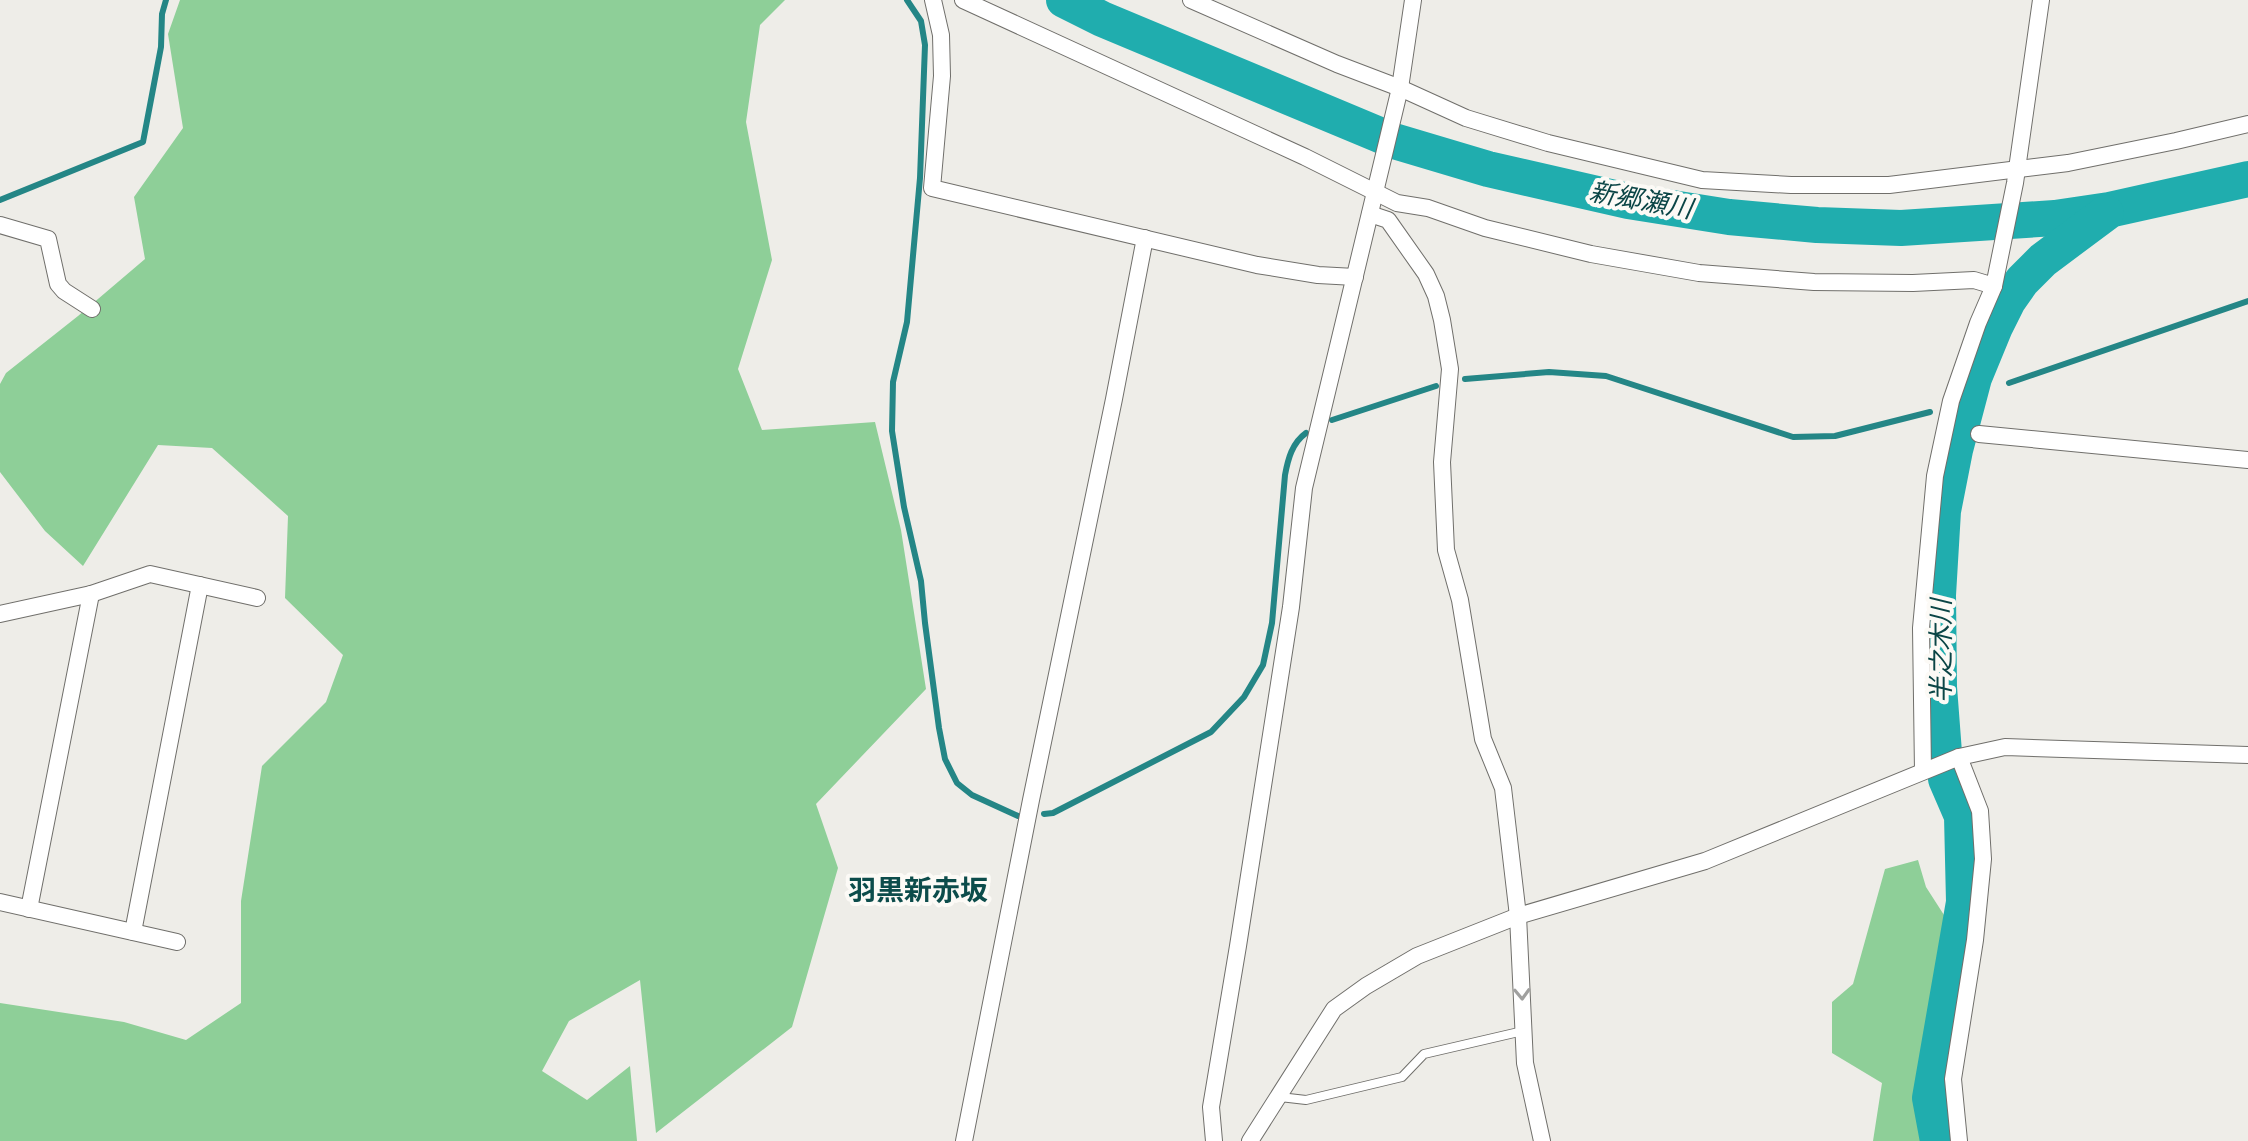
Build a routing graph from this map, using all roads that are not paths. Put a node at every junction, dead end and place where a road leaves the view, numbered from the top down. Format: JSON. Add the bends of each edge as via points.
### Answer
{"nodes":[{"id":1,"x":933,"y":0,"type":"edge"},
{"id":2,"x":963,"y":0,"type":"edge"},
{"id":3,"x":1191,"y":0,"type":"edge"},
{"id":4,"x":1413,"y":0,"type":"edge"},
{"id":5,"x":2041,"y":0,"type":"edge"},
{"id":6,"x":1400,"y":88,"type":"junction"},
{"id":7,"x":2248,"y":124,"type":"edge"},
{"id":8,"x":2016,"y":177,"type":"junction"},
{"id":9,"x":1376,"y":189,"type":"junction"},
{"id":10,"x":1370,"y":214,"type":"junction"},
{"id":11,"x":0,"y":225,"type":"edge"},
{"id":12,"x":1145,"y":238,"type":"junction"},
{"id":13,"x":1355,"y":277,"type":"junction"},
{"id":14,"x":1995,"y":281,"type":"junction"},
{"id":15,"x":92,"y":309,"type":"dead end"},
{"id":16,"x":1979,"y":434,"type":"dead end"},
{"id":17,"x":2248,"y":460,"type":"edge"},
{"id":18,"x":200,"y":585,"type":"junction"},
{"id":19,"x":91,"y":594,"type":"junction"},
{"id":20,"x":257,"y":598,"type":"dead end"},
{"id":21,"x":0,"y":614,"type":"edge"},
{"id":22,"x":2248,"y":755,"type":"edge"},
{"id":23,"x":1959,"y":757,"type":"junction"},
{"id":24,"x":1923,"y":771,"type":"junction"},
{"id":25,"x":0,"y":902,"type":"edge"},
{"id":26,"x":29,"y":909,"type":"junction"},
{"id":27,"x":1518,"y":916,"type":"junction"},
{"id":28,"x":133,"y":932,"type":"junction"},
{"id":29,"x":177,"y":942,"type":"dead end"},
{"id":30,"x":1523,"y":1031,"type":"junction"},
{"id":31,"x":1279,"y":1097,"type":"junction"},
{"id":32,"x":964,"y":1141,"type":"edge"},
{"id":33,"x":1214,"y":1141,"type":"edge"},
{"id":34,"x":1250,"y":1141,"type":"edge"},
{"id":35,"x":1542,"y":1141,"type":"edge"},
{"id":36,"x":1959,"y":1141,"type":"edge"}],
"edges":[{"from":1,"to":12,"type":"street","via":[[942,76],[932,188]]},
{"from":2,"to":9,"type":"street"},
{"from":3,"to":6,"type":"street"},
{"from":4,"to":6,"type":"street"},
{"from":5,"to":8,"type":"street"},
{"from":6,"to":8,"type":"street","via":[[1466,118],[1548,143],[1702,180],[1889,185]]},
{"from":6,"to":9,"type":"street"},
{"from":7,"to":8,"type":"street"},
{"from":8,"to":14,"type":"street"},
{"from":9,"to":10,"type":"street"},
{"from":9,"to":14,"type":"street","via":[[1397,203],[1485,228],[1699,273],[1814,282]]},
{"from":10,"to":13,"type":"street"},
{"from":10,"to":27,"type":"street","via":[[1388,220],[1426,274],[1442,320],[1450,369],[1442,462],[1446,550],[1460,600],[1483,739],[1503,788]]},
{"from":11,"to":15,"type":"street","via":[[48,239],[58,284]]},
{"from":12,"to":13,"type":"street","via":[[1257,265]]},
{"from":12,"to":32,"type":"street"},
{"from":13,"to":33,"type":"street","via":[[1304,488],[1291,607],[1211,1107]]},
{"from":14,"to":24,"type":"street","via":[[1951,401],[1935,476],[1921,628]]},
{"from":16,"to":17,"type":"street"},
{"from":18,"to":19,"type":"street","via":[[150,574]]},
{"from":18,"to":20,"type":"street"},
{"from":18,"to":28,"type":"street"},
{"from":19,"to":21,"type":"street"},
{"from":19,"to":26,"type":"street"},
{"from":22,"to":23,"type":"street","via":[[2005,747]]},
{"from":23,"to":24,"type":"street"},
{"from":23,"to":36,"type":"street","via":[[1980,811],[1983,859],[1953,1079]]},
{"from":24,"to":27,"type":"street","via":[[1705,861]]},
{"from":25,"to":26,"type":"street"},
{"from":26,"to":28,"type":"street"},
{"from":27,"to":30,"type":"street","one_way":true},
{"from":27,"to":31,"type":"street","via":[[1417,956],[1334,1009]]},
{"from":28,"to":29,"type":"street"},
{"from":30,"to":31,"type":"lane","via":[[1424,1054],[1402,1077],[1306,1100]]},
{"from":30,"to":35,"type":"street"},
{"from":31,"to":34,"type":"street"}]}
